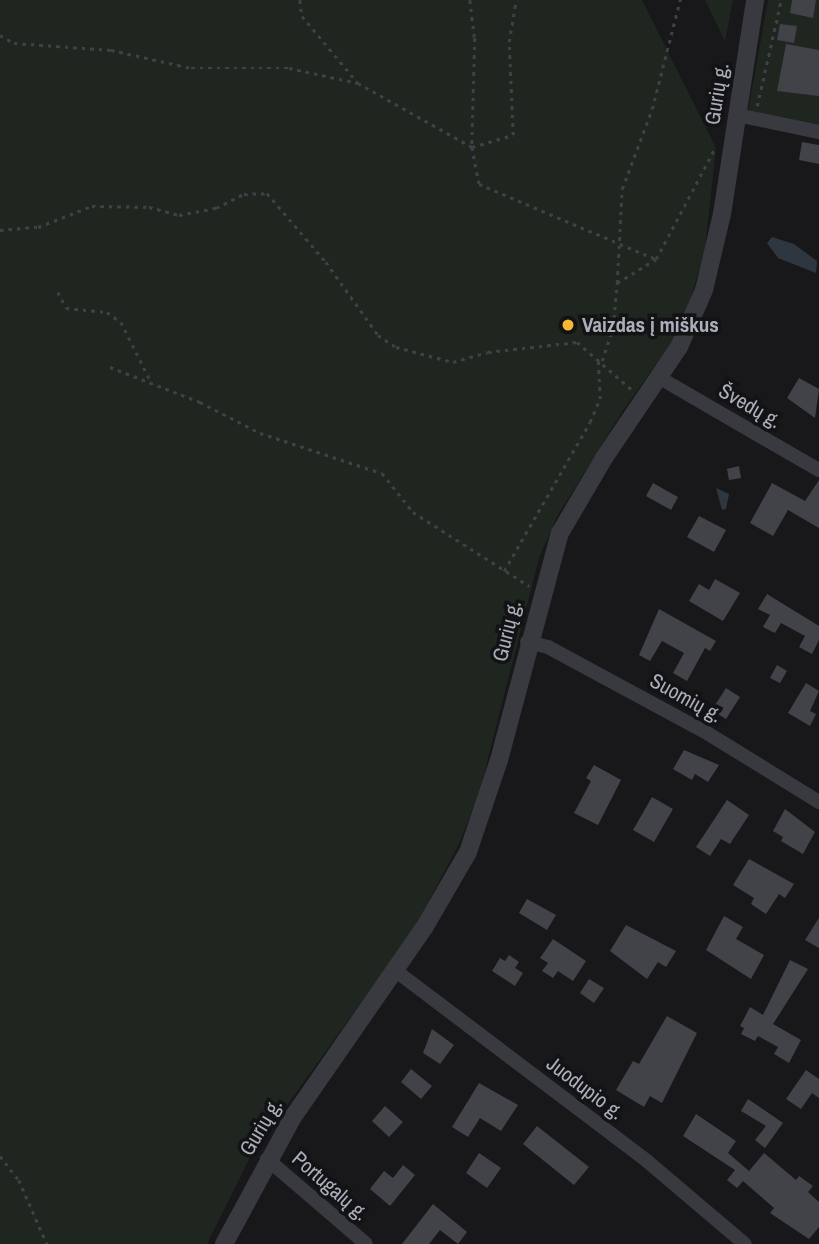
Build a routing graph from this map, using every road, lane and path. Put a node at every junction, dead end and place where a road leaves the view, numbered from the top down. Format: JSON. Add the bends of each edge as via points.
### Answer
{"nodes":[{"id":1,"x":300,"y":0,"type":"edge"},
{"id":2,"x":470,"y":0,"type":"edge"},
{"id":3,"x":516,"y":0,"type":"edge"},
{"id":4,"x":680,"y":0,"type":"edge"},
{"id":5,"x":755,"y":0,"type":"edge"},
{"id":6,"x":781,"y":0,"type":"edge"},
{"id":7,"x":0,"y":35,"type":"edge"},
{"id":8,"x":358,"y":83,"type":"junction"},
{"id":9,"x":744,"y":117,"type":"junction"},
{"id":10,"x":819,"y":132,"type":"edge"},
{"id":11,"x":733,"y":141,"type":"junction"},
{"id":12,"x":472,"y":147,"type":"junction"},
{"id":13,"x":0,"y":230,"type":"edge"},
{"id":14,"x":622,"y":243,"type":"junction"},
{"id":15,"x":656,"y":259,"type":"junction"},
{"id":16,"x":617,"y":283,"type":"junction"},
{"id":17,"x":58,"y":292,"type":"dead end"},
{"id":18,"x":598,"y":358,"type":"junction"},
{"id":19,"x":602,"y":363,"type":"junction"},
{"id":20,"x":110,"y":367,"type":"dead end"},
{"id":21,"x":660,"y":378,"type":"junction"},
{"id":22,"x":151,"y":382,"type":"junction"},
{"id":23,"x":643,"y":402,"type":"junction"},
{"id":24,"x":819,"y":470,"type":"edge"},
{"id":25,"x":504,"y":571,"type":"junction"},
{"id":26,"x":541,"y":593,"type":"junction"},
{"id":27,"x":527,"y":642,"type":"junction"},
{"id":28,"x":819,"y":802,"type":"edge"},
{"id":29,"x":396,"y":971,"type":"junction"},
{"id":30,"x":0,"y":1156,"type":"edge"},
{"id":31,"x":267,"y":1159,"type":"junction"},
{"id":32,"x":44,"y":1239,"type":"junction"},
{"id":33,"x":47,"y":1244,"type":"edge"},
{"id":34,"x":52,"y":1244,"type":"edge"},
{"id":35,"x":224,"y":1244,"type":"edge"},
{"id":36,"x":366,"y":1244,"type":"edge"},
{"id":37,"x":745,"y":1244,"type":"edge"}],
"edges":[{"from":1,"to":8,"type":"path","via":[[302,16]]},
{"from":2,"to":12,"type":"path","via":[[475,38]]},
{"from":3,"to":12,"type":"path","via":[[509,42],[513,135]]},
{"from":4,"to":14,"type":"path","via":[[652,109],[622,189]]},
{"from":5,"to":9,"type":"street","name":"Gurių g."},
{"from":6,"to":9,"type":"path","via":[[761,96]]},
{"from":7,"to":8,"type":"path","via":[[14,43],[111,50],[191,68],[289,68]]},
{"from":8,"to":12,"type":"path"},
{"from":9,"to":10,"type":"street"},
{"from":9,"to":11,"type":"street","name":"Gurių g."},
{"from":11,"to":15,"type":"path","via":[[718,145],[709,156],[705,172]]},
{"from":11,"to":21,"type":"street","name":"Gurių g.","via":[[704,290],[693,321]]},
{"from":12,"to":14,"type":"path","via":[[479,184]]},
{"from":13,"to":18,"type":"path","via":[[38,227],[92,206],[149,207],[179,215],[216,208],[244,194],[267,192],[326,262],[378,335],[396,347],[453,362],[568,342],[586,346]]},
{"from":14,"to":15,"type":"path"},
{"from":14,"to":16,"type":"path"},
{"from":15,"to":16,"type":"path"},
{"from":16,"to":19,"type":"path","via":[[613,327]]},
{"from":17,"to":22,"type":"path","via":[[66,308],[107,312],[121,322]]},
{"from":18,"to":19,"type":"path"},
{"from":18,"to":25,"type":"path","via":[[600,399],[590,422]]},
{"from":19,"to":23,"type":"path"},
{"from":20,"to":22,"type":"path"},
{"from":21,"to":23,"type":"street","name":"Gurių g."},
{"from":21,"to":24,"type":"street","name":"Švedų g."},
{"from":22,"to":25,"type":"path","via":[[260,433],[382,473],[413,512]]},
{"from":23,"to":26,"type":"street","name":"Gurių g.","via":[[571,510]]},
{"from":25,"to":26,"type":"path"},
{"from":26,"to":27,"type":"street","name":"Gurių g."},
{"from":27,"to":28,"type":"street","name":"Suomių g.","via":[[548,647],[707,733]]},
{"from":27,"to":29,"type":"street","name":"Gurių g.","via":[[499,761],[468,852]]},
{"from":29,"to":31,"type":"street","name":"Gurių g."},
{"from":29,"to":37,"type":"street","name":"Juodupio g.","via":[[647,1161]]},
{"from":30,"to":32,"type":"path","via":[[19,1180]]},
{"from":31,"to":35,"type":"street","name":"Gurių g."},
{"from":31,"to":36,"type":"street","name":"Portugalų g."},
{"from":32,"to":33,"type":"path"},
{"from":32,"to":34,"type":"path"}]}
